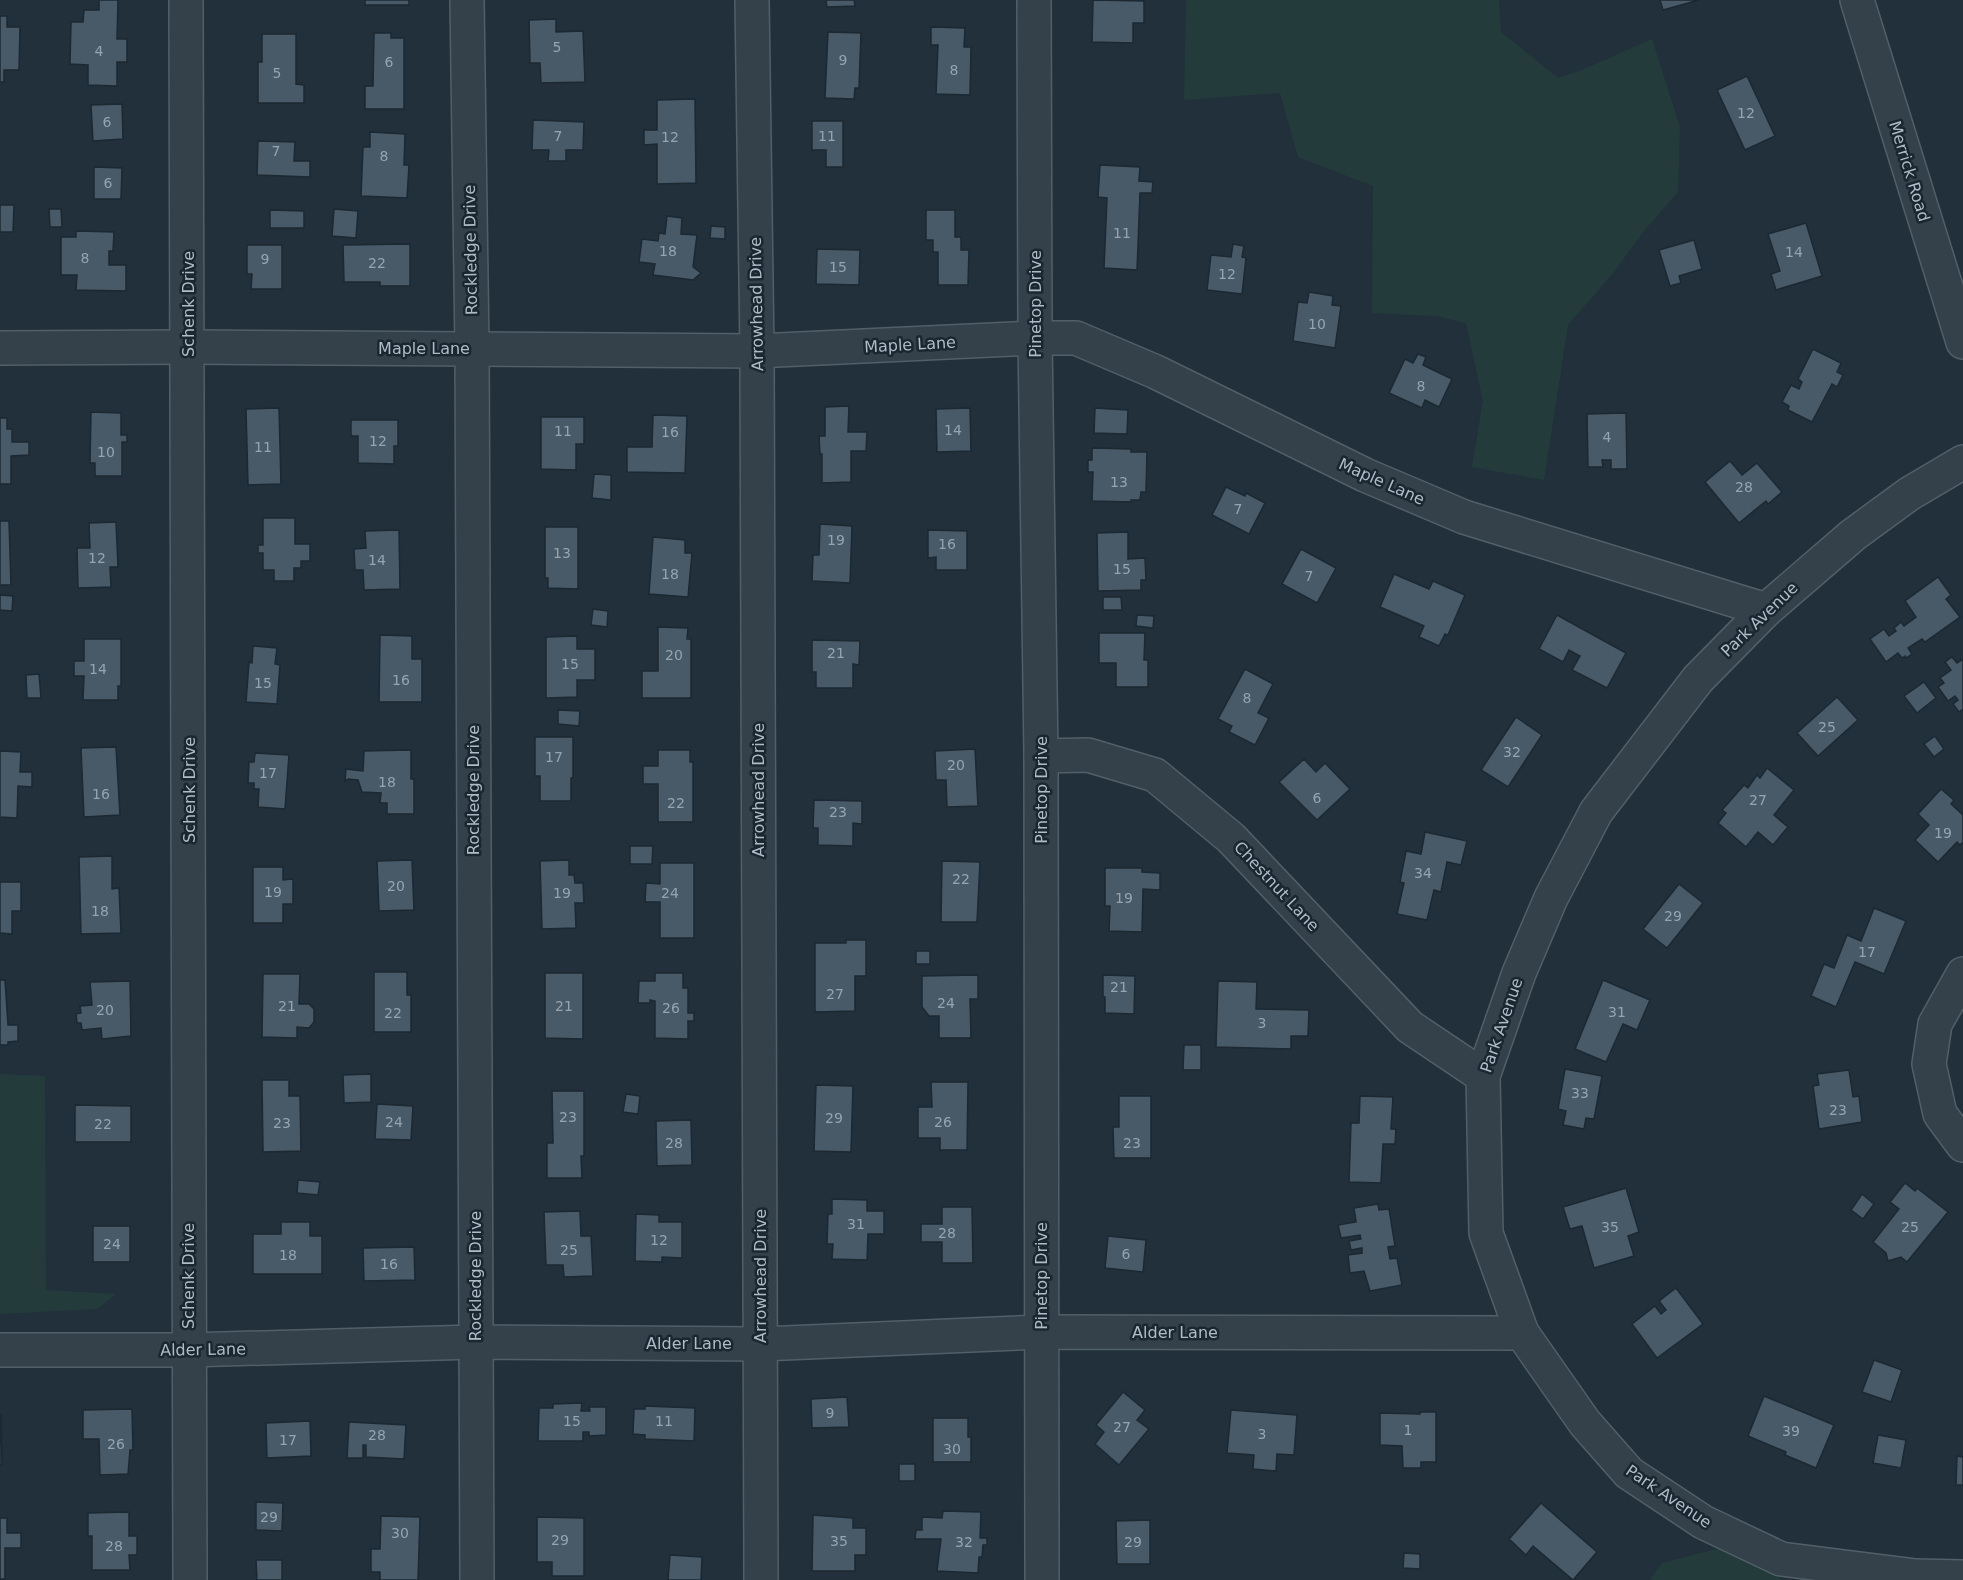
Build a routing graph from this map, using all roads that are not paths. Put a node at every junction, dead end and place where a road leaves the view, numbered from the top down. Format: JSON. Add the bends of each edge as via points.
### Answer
{"nodes":[{"id":1,"x":186,"y":0,"type":"edge"},
{"id":2,"x":467,"y":0,"type":"edge"},
{"id":3,"x":752,"y":0,"type":"edge"},
{"id":4,"x":1034,"y":0,"type":"edge"},
{"id":5,"x":1857,"y":0,"type":"edge"},
{"id":6,"x":1035,"y":338,"type":"junction"},
{"id":7,"x":1963,"y":342,"type":"edge"},
{"id":8,"x":189,"y":347,"type":"junction"},
{"id":9,"x":0,"y":348,"type":"edge"},
{"id":10,"x":472,"y":348,"type":"junction"},
{"id":11,"x":757,"y":351,"type":"junction"},
{"id":12,"x":1963,"y":462,"type":"edge"},
{"id":13,"x":1766,"y":610,"type":"junction"},
{"id":14,"x":1041,"y":756,"type":"junction"},
{"id":15,"x":1963,"y":974,"type":"edge"},
{"id":16,"x":1483,"y":1076,"type":"junction"},
{"id":17,"x":1963,"y":1145,"type":"edge"},
{"id":18,"x":1041,"y":1332,"type":"junction"},
{"id":19,"x":1522,"y":1333,"type":"junction"},
{"id":20,"x":475,"y":1342,"type":"junction"},
{"id":21,"x":760,"y":1344,"type":"junction"},
{"id":22,"x":0,"y":1350,"type":"edge"},
{"id":23,"x":188,"y":1350,"type":"junction"},
{"id":24,"x":1963,"y":1577,"type":"edge"},
{"id":25,"x":190,"y":1580,"type":"edge"},
{"id":26,"x":477,"y":1580,"type":"edge"},
{"id":27,"x":761,"y":1580,"type":"edge"},
{"id":28,"x":1042,"y":1580,"type":"edge"}],
"edges":[{"from":1,"to":8,"type":"street","name":"Schenk Drive"},
{"from":2,"to":10,"type":"street","name":"Rockledge Drive"},
{"from":3,"to":11,"type":"street","name":"Arrowhead Drive"},
{"from":4,"to":6,"type":"street","name":"Pinetop Drive"},
{"from":5,"to":7,"type":"street","name":"Merrick Road"},
{"from":6,"to":11,"type":"street","name":"Maple Lane"},
{"from":6,"to":13,"type":"street","name":"Maple Lane","via":[[1076,338],[1156,372],[1365,476],[1464,517]]},
{"from":6,"to":14,"type":"street","name":"Pinetop Drive"},
{"from":8,"to":9,"type":"street","name":"Maple Lane"},
{"from":8,"to":10,"type":"street","name":"Maple Lane"},
{"from":8,"to":23,"type":"street","name":"Schenk Drive"},
{"from":10,"to":11,"type":"street","name":"Maple Lane"},
{"from":10,"to":20,"type":"street","name":"Rockledge Drive"},
{"from":11,"to":21,"type":"street","name":"Arrowhead Drive"},
{"from":12,"to":13,"type":"street","name":"Park Avenue","via":[[1909,494],[1853,535]]},
{"from":13,"to":16,"type":"street","name":"Park Avenue","via":[[1698,679],[1596,812],[1551,898],[1519,973]]},
{"from":14,"to":16,"type":"street","name":"Chestnut Lane","via":[[1088,755],[1155,775],[1232,838],[1410,1027]]},
{"from":14,"to":18,"type":"street","name":"Pinetop Drive"},
{"from":15,"to":17,"type":"street","via":[[1935,1024],[1929,1064],[1940,1114]]},
{"from":16,"to":19,"type":"street","name":"Park Avenue","via":[[1486,1233]]},
{"from":18,"to":19,"type":"street","name":"Alder Lane"},
{"from":18,"to":21,"type":"street","name":"Alder Lane"},
{"from":18,"to":28,"type":"street","name":"Pinetop Drive"},
{"from":19,"to":24,"type":"street","name":"Park Avenue","via":[[1585,1423],[1629,1473],[1703,1522],[1781,1559],[1916,1576]]},
{"from":20,"to":21,"type":"street","name":"Alder Lane"},
{"from":20,"to":23,"type":"street","name":"Alder Lane"},
{"from":20,"to":26,"type":"street","name":"Rockledge Drive"},
{"from":21,"to":27,"type":"street","name":"Arrowhead Drive"},
{"from":22,"to":23,"type":"street","name":"Alder Lane"},
{"from":23,"to":25,"type":"street","name":"Schenk Drive"}]}
